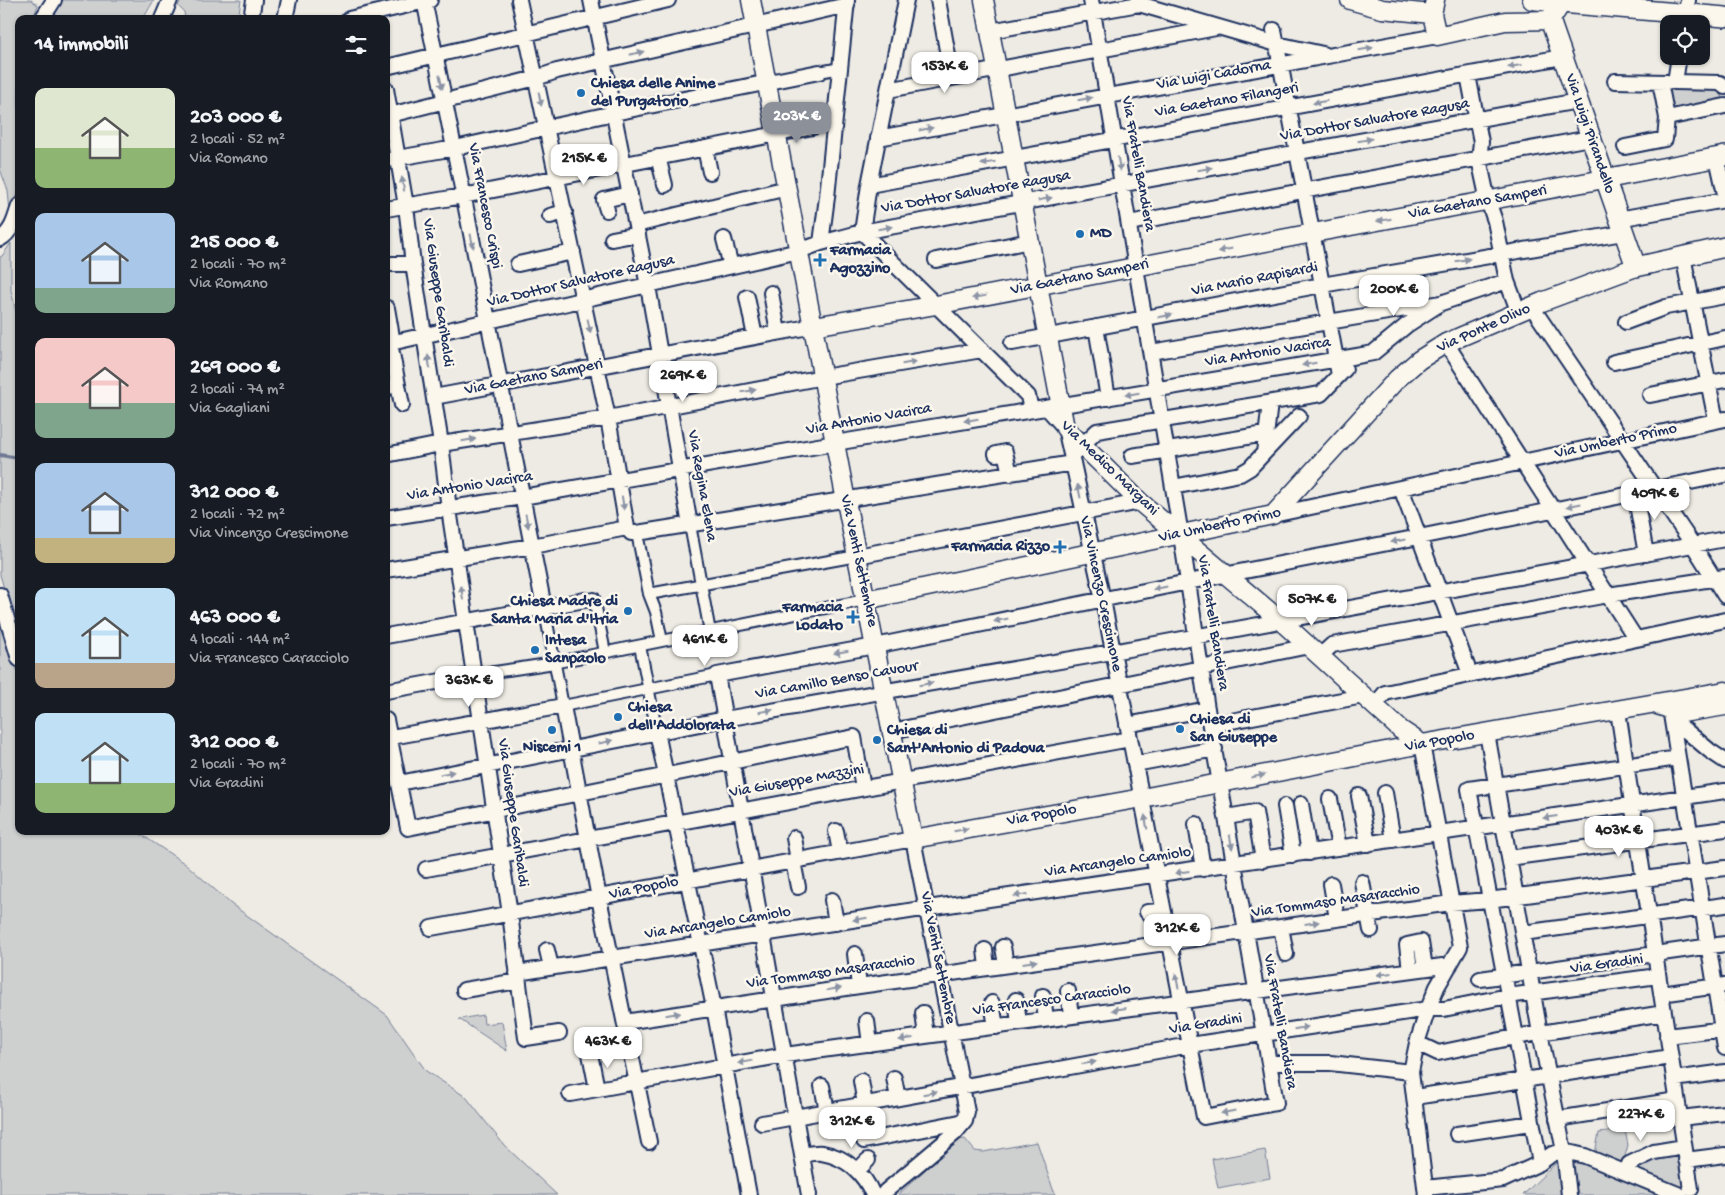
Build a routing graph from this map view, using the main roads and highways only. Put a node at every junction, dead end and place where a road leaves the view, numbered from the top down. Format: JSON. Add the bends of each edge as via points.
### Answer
{"nodes":[{"id":1,"x":1562,"y":2,"type":"edge"},
{"id":2,"x":1686,"y":13,"type":"edge"},
{"id":3,"x":1725,"y":17,"type":"edge"},
{"id":4,"x":1721,"y":157,"type":"edge"},
{"id":5,"x":1604,"y":179,"type":"junction"},
{"id":6,"x":1725,"y":247,"type":"edge"},
{"id":7,"x":1636,"y":267,"type":"joint"}],
"edges":[{"from":1,"to":2,"type":"main road"},
{"from":1,"to":5,"type":"main road","name":"Via Luigi Pirandello","via":[[1550,20]]},
{"from":2,"to":3,"type":"main road"},
{"from":4,"to":5,"type":"main road","name":"Via Gaetano Samperi"},
{"from":5,"to":7,"type":"main road","name":"Via Luigi Pirandello"},
{"from":6,"to":7,"type":"main road","name":"Via Ponte Olivo"}]}
